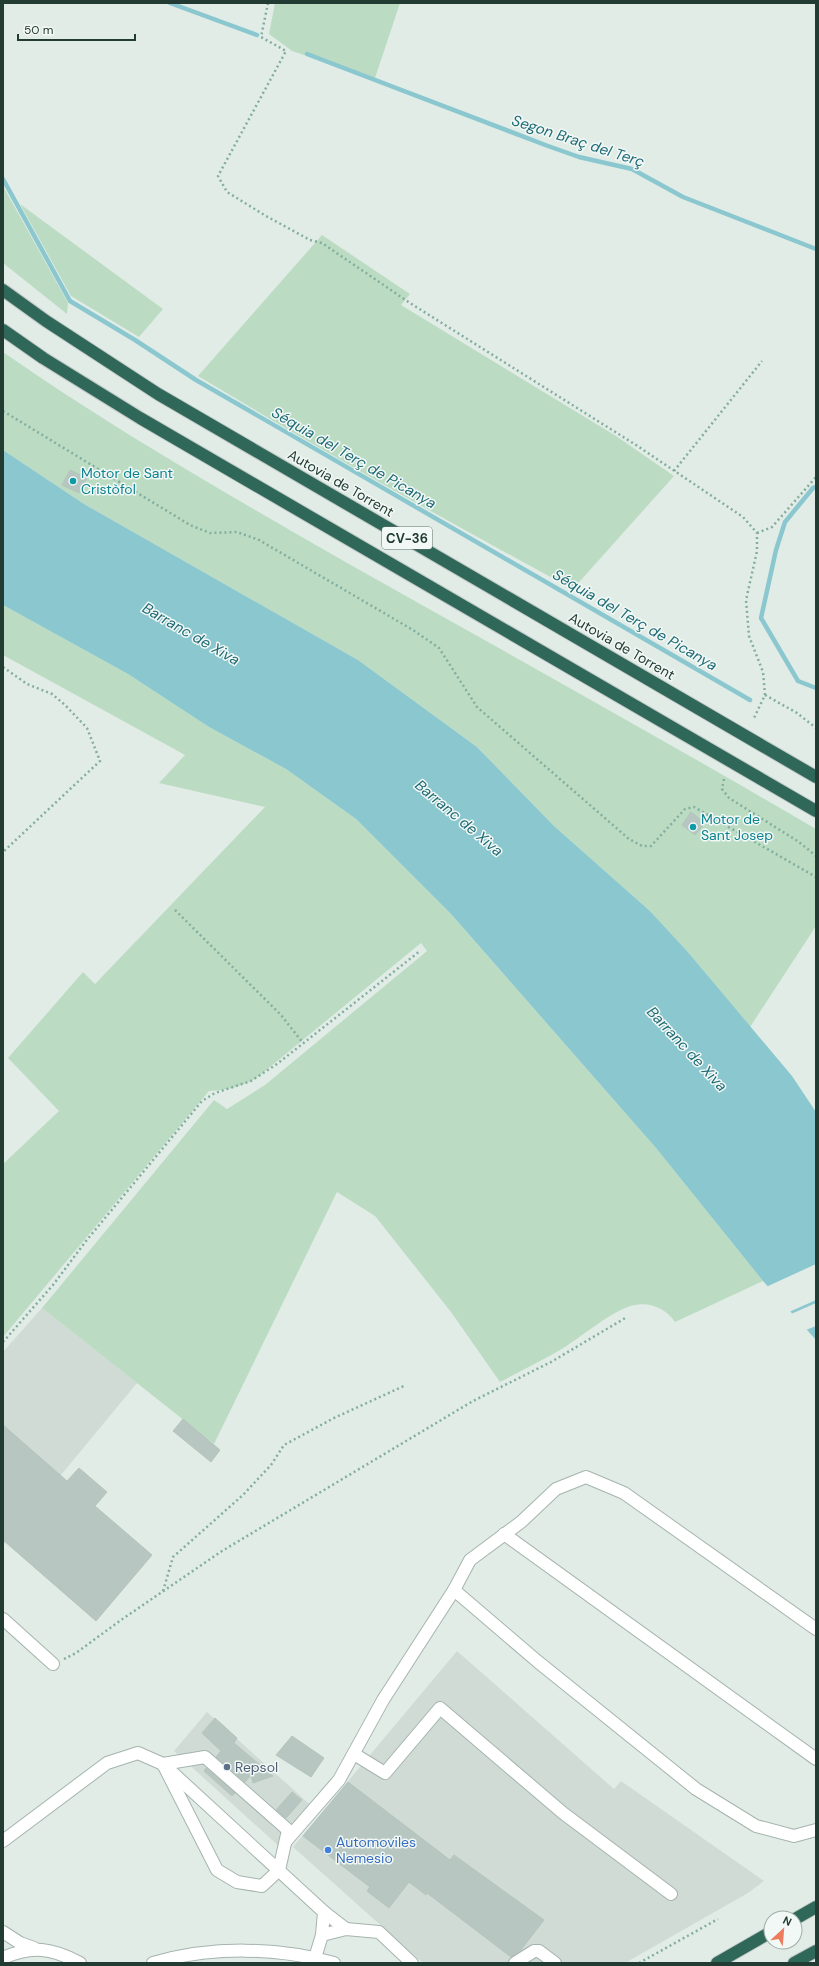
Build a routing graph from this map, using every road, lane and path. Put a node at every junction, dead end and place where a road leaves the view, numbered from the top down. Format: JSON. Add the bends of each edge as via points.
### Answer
{"nodes":[{"id":1,"x":268,"y":3,"type":"edge"},
{"id":2,"x":3,"y":290,"type":"edge"},
{"id":3,"x":3,"y":330,"type":"edge"},
{"id":4,"x":762,"y":360,"type":"dead end"},
{"id":5,"x":3,"y":411,"type":"edge"},
{"id":6,"x":674,"y":471,"type":"junction"},
{"id":7,"x":816,"y":477,"type":"edge"},
{"id":8,"x":756,"y":533,"type":"junction"},
{"id":9,"x":3,"y":667,"type":"edge"},
{"id":10,"x":765,"y":695,"type":"junction"},
{"id":11,"x":754,"y":718,"type":"dead end"},
{"id":12,"x":816,"y":728,"type":"edge"},
{"id":13,"x":816,"y":777,"type":"edge"},
{"id":14,"x":724,"y":779,"type":"dead end"},
{"id":15,"x":816,"y":811,"type":"edge"},
{"id":16,"x":3,"y":852,"type":"edge"},
{"id":17,"x":816,"y":856,"type":"edge"},
{"id":18,"x":816,"y":877,"type":"edge"},
{"id":19,"x":175,"y":910,"type":"dead end"},
{"id":20,"x":420,"y":951,"type":"dead end"},
{"id":21,"x":303,"y":1043,"type":"junction"},
{"id":22,"x":627,"y":1317,"type":"dead end"},
{"id":23,"x":3,"y":1342,"type":"edge"},
{"id":24,"x":406,"y":1385,"type":"dead end"},
{"id":25,"x":504,"y":1534,"type":"junction"},
{"id":26,"x":454,"y":1590,"type":"junction"},
{"id":27,"x":163,"y":1591,"type":"junction"},
{"id":28,"x":3,"y":1618,"type":"edge"},
{"id":29,"x":816,"y":1629,"type":"edge"},
{"id":30,"x":53,"y":1664,"type":"joint"},
{"id":31,"x":354,"y":1754,"type":"junction"},
{"id":32,"x":816,"y":1759,"type":"edge"},
{"id":33,"x":163,"y":1764,"type":"junction"},
{"id":34,"x":816,"y":1830,"type":"edge"},
{"id":35,"x":287,"y":1835,"type":"junction"},
{"id":36,"x":3,"y":1841,"type":"edge"},
{"id":37,"x":279,"y":1870,"type":"junction"},
{"id":38,"x":672,"y":1894,"type":"dead end"},
{"id":39,"x":816,"y":1907,"type":"edge"},
{"id":40,"x":324,"y":1912,"type":"junction"},
{"id":41,"x":803,"y":1914,"type":"edge"},
{"id":42,"x":718,"y":1919,"type":"dead end"},
{"id":43,"x":346,"y":1929,"type":"junction"},
{"id":44,"x":3,"y":1932,"type":"edge"},
{"id":45,"x":322,"y":1935,"type":"junction"},
{"id":46,"x":763,"y":1937,"type":"edge"},
{"id":47,"x":35,"y":1949,"type":"junction"},
{"id":48,"x":227,"y":1950,"type":"junction"},
{"id":49,"x":816,"y":1951,"type":"edge"},
{"id":50,"x":3,"y":1958,"type":"edge"},
{"id":51,"x":315,"y":1958,"type":"junction"},
{"id":52,"x":80,"y":1963,"type":"edge"},
{"id":53,"x":153,"y":1963,"type":"edge"},
{"id":54,"x":190,"y":1963,"type":"edge"},
{"id":55,"x":334,"y":1963,"type":"edge"},
{"id":56,"x":412,"y":1963,"type":"edge"},
{"id":57,"x":515,"y":1963,"type":"edge"},
{"id":58,"x":555,"y":1963,"type":"edge"},
{"id":59,"x":639,"y":1963,"type":"edge"},
{"id":60,"x":717,"y":1963,"type":"edge"},
{"id":61,"x":794,"y":1963,"type":"edge"}],
"edges":[{"from":1,"to":6,"type":"path","via":[[261,37],[286,51],[218,176],[227,192],[266,216],[322,244]]},
{"from":2,"to":13,"type":"highway","name":"Autovia de Torrent","number":"CV-36","via":[[158,394]]},
{"from":3,"to":15,"type":"highway","number":"CV-36","via":[[140,418]]},
{"from":4,"to":6,"type":"path"},
{"from":5,"to":18,"type":"path","via":[[190,525],[210,533],[237,532],[260,540],[439,648],[477,706],[629,839],[642,846],[651,846],[685,809],[694,807]]},
{"from":6,"to":8,"type":"path","via":[[743,517]]},
{"from":7,"to":8,"type":"path","via":[[772,527]]},
{"from":8,"to":10,"type":"path","via":[[757,551],[746,600],[749,636],[763,672]]},
{"from":9,"to":16,"type":"path","via":[[27,684],[52,694],[65,704],[87,728],[100,761]]},
{"from":10,"to":11,"type":"path"},
{"from":10,"to":12,"type":"path","via":[[797,713]]},
{"from":14,"to":17,"type":"path","via":[[722,789],[729,798],[799,842]]},
{"from":19,"to":21,"type":"path","via":[[281,1015]]},
{"from":20,"to":21,"type":"path"},
{"from":21,"to":23,"type":"path","via":[[251,1081],[215,1093],[202,1101],[86,1241],[53,1285]]},
{"from":22,"to":27,"type":"path","via":[[551,1362],[473,1401],[222,1551]]},
{"from":24,"to":27,"type":"path","via":[[334,1418],[284,1445],[271,1465],[244,1495],[173,1557]]},
{"from":25,"to":26,"type":"street","via":[[470,1560]]},
{"from":25,"to":29,"type":"street","via":[[521,1522],[556,1489],[586,1477],[624,1493]]},
{"from":25,"to":32,"type":"street"},
{"from":26,"to":31,"type":"street","via":[[383,1700]]},
{"from":26,"to":34,"type":"street","via":[[537,1661],[696,1789],[756,1826],[794,1836]]},
{"from":27,"to":30,"type":"path","via":[[76,1653]]},
{"from":28,"to":30,"type":"street"},
{"from":31,"to":35,"type":"street","via":[[339,1780]]},
{"from":31,"to":38,"type":"street","via":[[385,1773],[440,1708],[563,1813]]},
{"from":33,"to":35,"type":"street","via":[[205,1757]]},
{"from":33,"to":36,"type":"street","via":[[138,1753],[107,1763]]},
{"from":33,"to":37,"type":"street"},
{"from":33,"to":37,"type":"street","via":[[217,1870],[237,1882],[262,1886]]},
{"from":35,"to":37,"type":"street"},
{"from":37,"to":40,"type":"street"},
{"from":39,"to":41,"type":"highway"},
{"from":40,"to":43,"type":"street"},
{"from":40,"to":45,"type":"street"},
{"from":42,"to":59,"type":"path"},
{"from":43,"to":45,"type":"street"},
{"from":43,"to":56,"type":"street","via":[[379,1932]]},
{"from":44,"to":47,"type":"street"},
{"from":45,"to":51,"type":"street"},
{"from":46,"to":60,"type":"highway"},
{"from":47,"to":50,"type":"street"},
{"from":47,"to":52,"type":"street","via":[[54,1951]]},
{"from":48,"to":51,"type":"street"},
{"from":48,"to":53,"type":"street","via":[[186,1955]]},
{"from":48,"to":54,"type":"street"},
{"from":49,"to":61,"type":"highway"},
{"from":51,"to":55,"type":"street"},
{"from":57,"to":58,"type":"street","via":[[534,1951],[539,1951]]}]}
